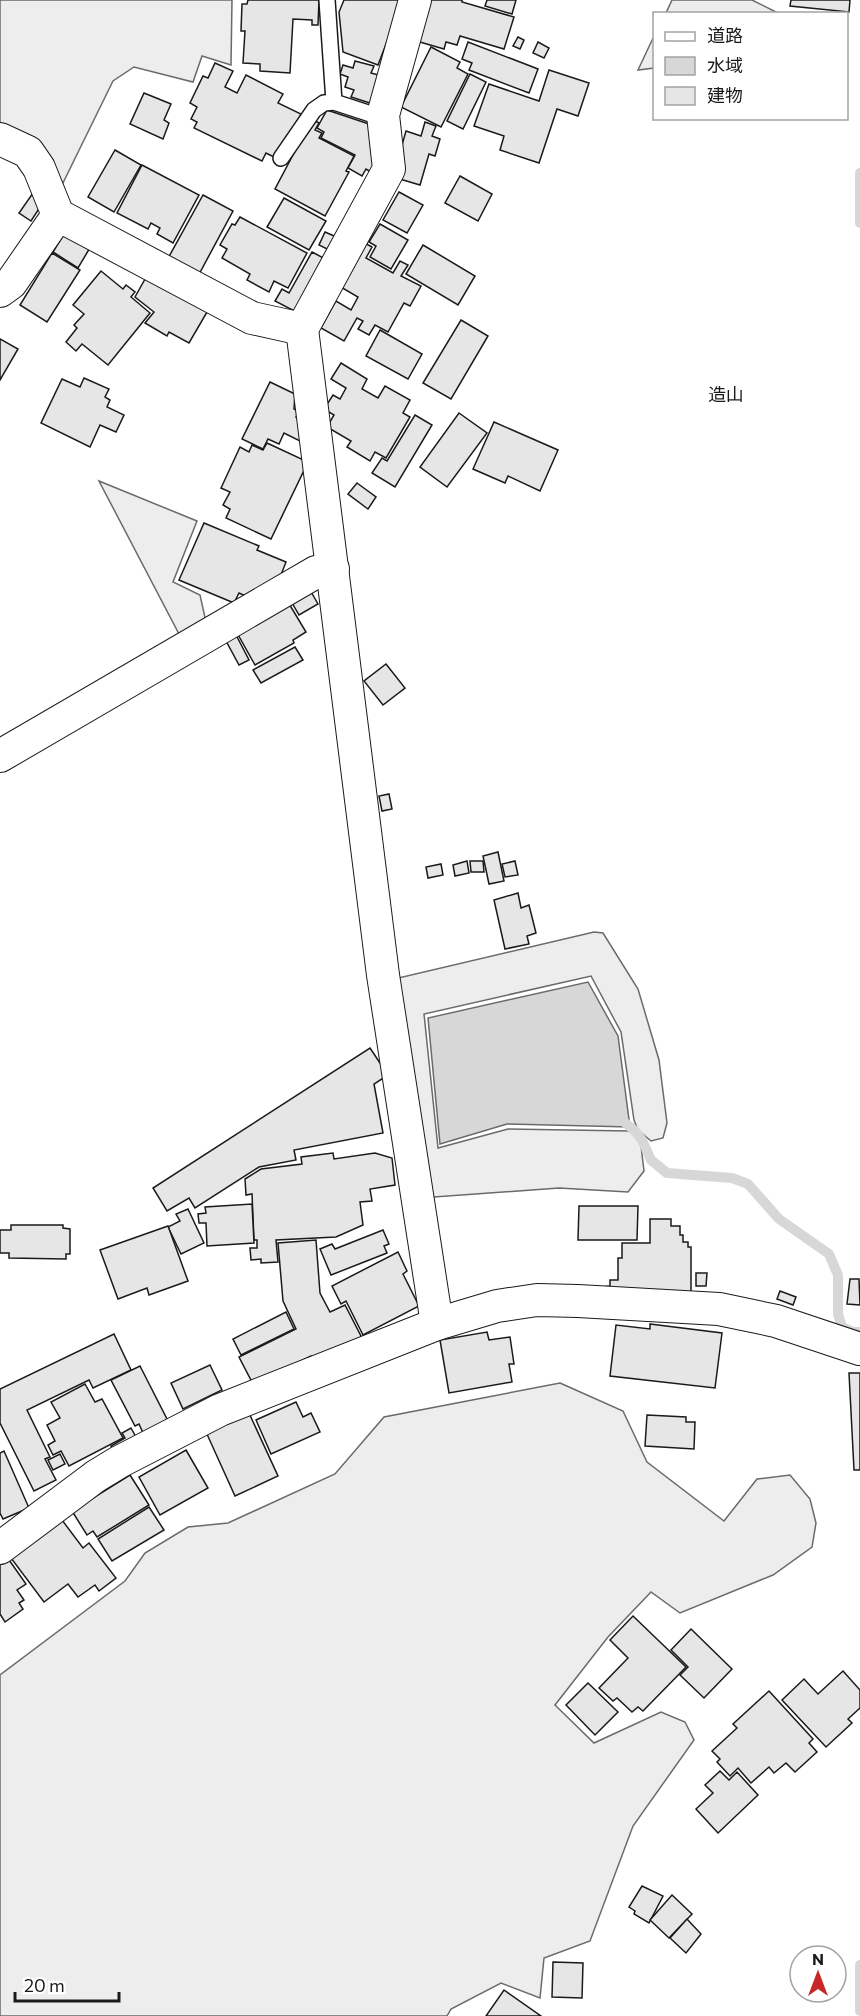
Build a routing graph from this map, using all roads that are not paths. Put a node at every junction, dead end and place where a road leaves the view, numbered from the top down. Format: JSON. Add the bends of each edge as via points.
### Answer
{"nodes":[{"id":1,"x":327,"y":0,"type":"edge"},
{"id":2,"x":415,"y":0,"type":"edge"},
{"id":3,"x":334,"y":102,"type":"junction"},
{"id":4,"x":384,"y":118,"type":"junction"},
{"id":5,"x":0,"y":138,"type":"edge"},
{"id":6,"x":281,"y":158,"type":"dead end"},
{"id":7,"x":58,"y":215,"type":"junction"},
{"id":8,"x":0,"y":291,"type":"edge"},
{"id":9,"x":302,"y":329,"type":"junction"},
{"id":10,"x":333,"y":569,"type":"junction"},
{"id":11,"x":0,"y":756,"type":"edge"},
{"id":12,"x":437,"y":1324,"type":"junction"},
{"id":13,"x":860,"y":1349,"type":"edge"},
{"id":14,"x":0,"y":1548,"type":"edge"}],
"edges":[{"from":1,"to":3,"type":"lane"},
{"from":2,"to":4,"type":"street"},
{"from":3,"to":4,"type":"lane"},
{"from":3,"to":6,"type":"lane","via":[[314,110]]},
{"from":4,"to":9,"type":"street","via":[[389,170]]},
{"from":5,"to":7,"type":"street","via":[[28,152],[39,168]]},
{"from":7,"to":8,"type":"street","via":[[10,284]]},
{"from":7,"to":9,"type":"street","via":[[252,318]]},
{"from":9,"to":10,"type":"street"},
{"from":10,"to":11,"type":"street","via":[[316,572]]},
{"from":10,"to":12,"type":"street","via":[[382,975]]},
{"from":12,"to":13,"type":"street","via":[[496,1306],[537,1300],[684,1307],[746,1313]]},
{"from":12,"to":14,"type":"street","via":[[220,1410],[96,1476]]}]}
